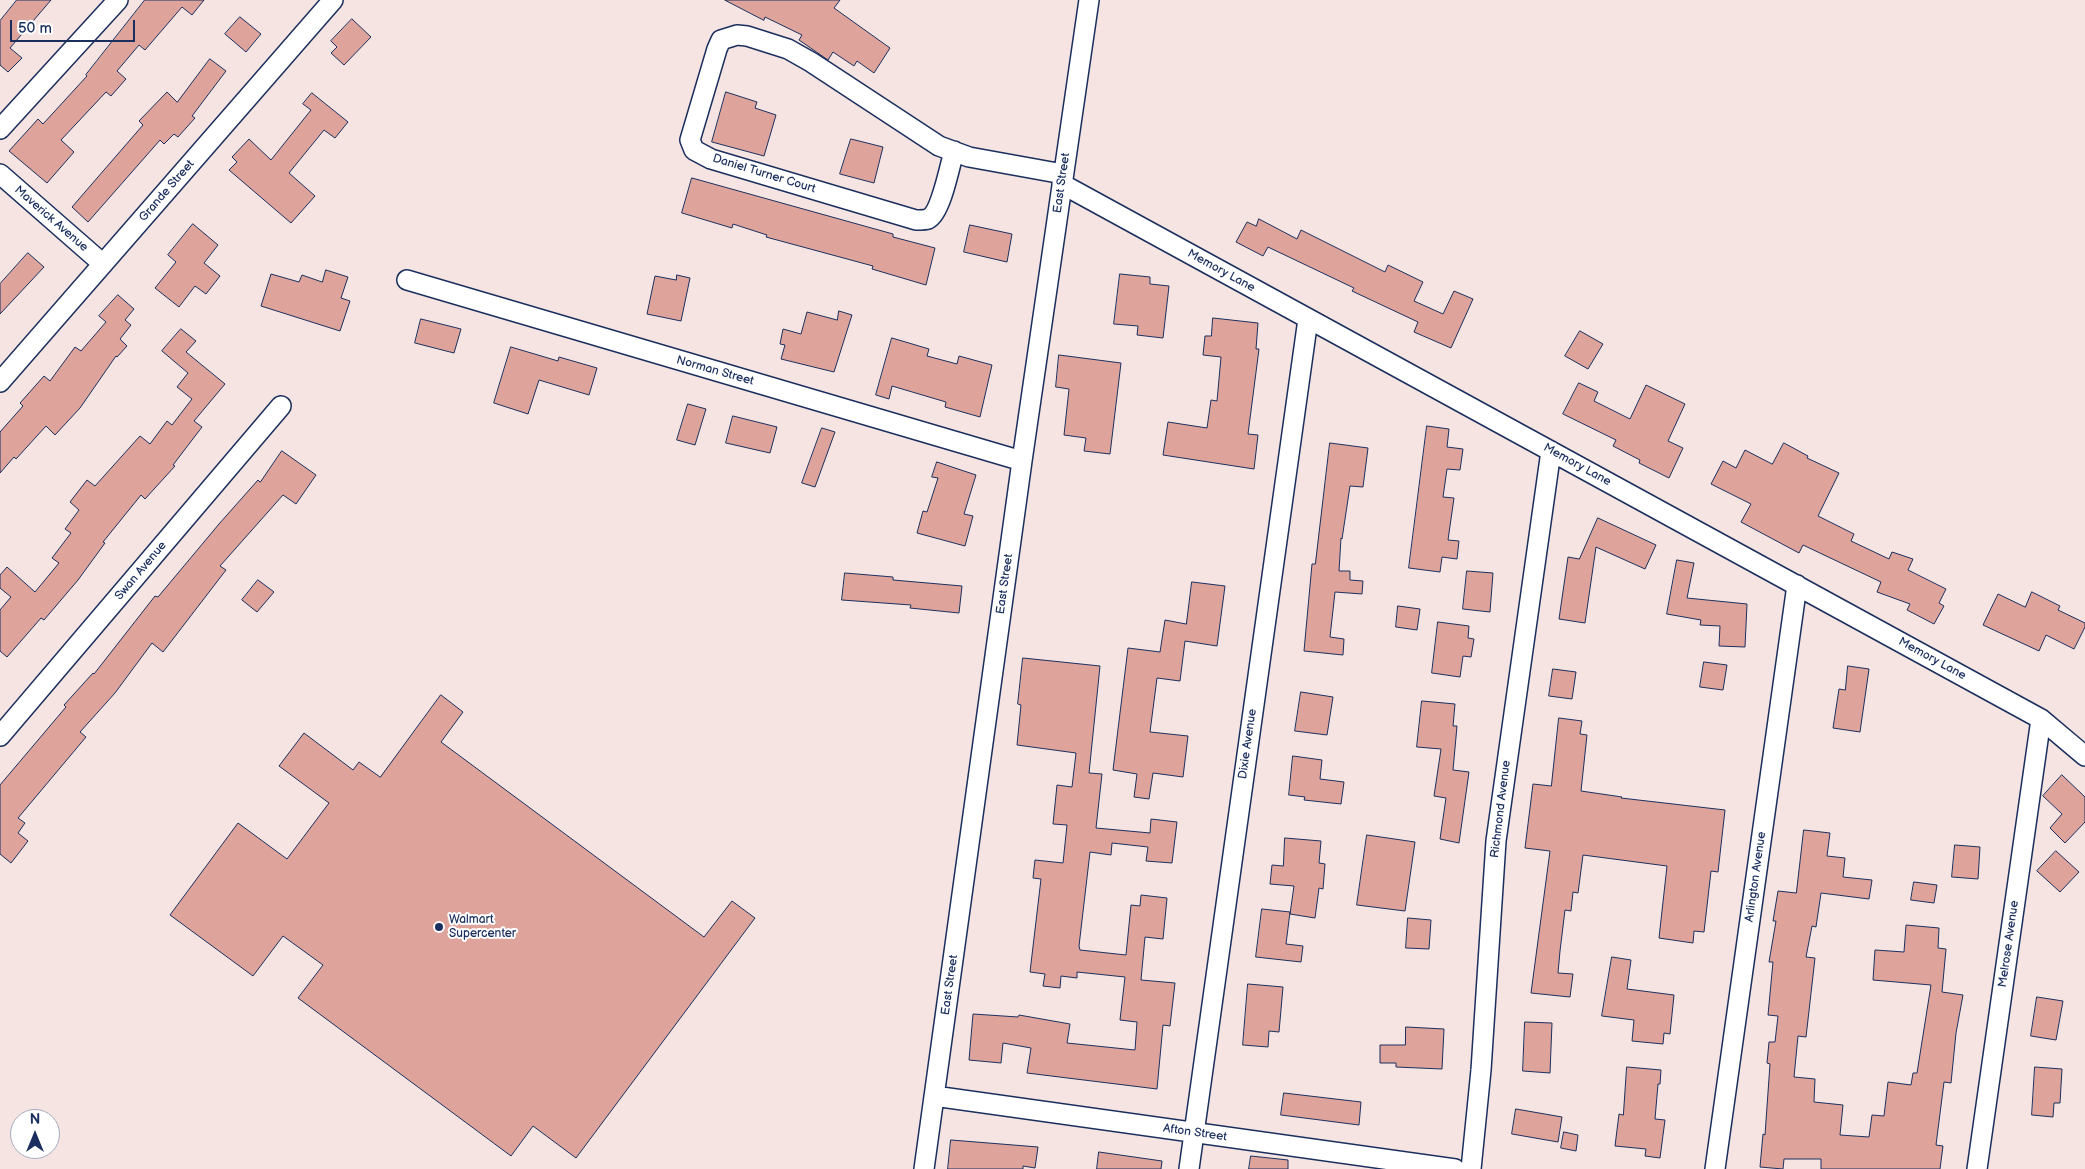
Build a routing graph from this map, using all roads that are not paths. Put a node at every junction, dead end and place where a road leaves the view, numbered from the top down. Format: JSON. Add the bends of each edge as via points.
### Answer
{"nodes":[{"id":1,"x":118,"y":0,"type":"edge"},
{"id":2,"x":333,"y":0,"type":"edge"},
{"id":3,"x":1089,"y":0,"type":"edge"},
{"id":4,"x":0,"y":129,"type":"edge"},
{"id":5,"x":954,"y":151,"type":"junction"},
{"id":6,"x":0,"y":174,"type":"edge"},
{"id":7,"x":1063,"y":179,"type":"junction"},
{"id":8,"x":103,"y":264,"type":"junction"},
{"id":9,"x":407,"y":280,"type":"dead end"},
{"id":10,"x":1308,"y":319,"type":"junction"},
{"id":11,"x":0,"y":382,"type":"edge"},
{"id":12,"x":282,"y":406,"type":"dead end"},
{"id":13,"x":1552,"y":451,"type":"junction"},
{"id":14,"x":1022,"y":461,"type":"junction"},
{"id":15,"x":1798,"y":585,"type":"junction"},
{"id":16,"x":2041,"y":719,"type":"junction"},
{"id":17,"x":0,"y":736,"type":"edge"},
{"id":18,"x":2085,"y":756,"type":"edge"},
{"id":19,"x":934,"y":1096,"type":"junction"},
{"id":20,"x":1194,"y":1132,"type":"junction"},
{"id":21,"x":924,"y":1169,"type":"edge"},
{"id":22,"x":1189,"y":1169,"type":"edge"},
{"id":23,"x":1455,"y":1169,"type":"edge"},
{"id":24,"x":1471,"y":1169,"type":"edge"},
{"id":25,"x":1715,"y":1169,"type":"edge"},
{"id":26,"x":1977,"y":1169,"type":"edge"}],
"edges":[{"from":1,"to":4,"type":"street"},
{"from":2,"to":8,"type":"street","name":"Grande Street"},
{"from":3,"to":7,"type":"street","name":"East Street"},
{"from":5,"to":5,"type":"street","name":"Daniel Turner Court","via":[[939,146],[788,49],[737,35],[721,40],[716,49],[690,140],[694,150],[711,159],[916,220],[927,220],[938,207]]},
{"from":5,"to":7,"type":"street","name":"Daniel Turner Court"},
{"from":6,"to":8,"type":"street","name":"Maverick Avenue"},
{"from":7,"to":10,"type":"street","name":"Memory Lane"},
{"from":7,"to":14,"type":"street","name":"East Street"},
{"from":8,"to":11,"type":"street","name":"Grande Street"},
{"from":9,"to":14,"type":"street","name":"Norman Street"},
{"from":10,"to":13,"type":"street","name":"Memory Lane"},
{"from":10,"to":20,"type":"street","name":"Dixie Avenue"},
{"from":12,"to":17,"type":"street","name":"Swan Avenue"},
{"from":13,"to":15,"type":"street","name":"Memory Lane"},
{"from":13,"to":24,"type":"street","name":"Richmond Avenue","via":[[1496,841]]},
{"from":14,"to":19,"type":"street","name":"East Street"},
{"from":15,"to":16,"type":"street","name":"Memory Lane"},
{"from":15,"to":25,"type":"street","name":"Arlington Avenue"},
{"from":16,"to":18,"type":"street","name":"Memory Lane"},
{"from":16,"to":26,"type":"street","name":"Melrose Avenue"},
{"from":19,"to":20,"type":"street","name":"Afton Street"},
{"from":19,"to":21,"type":"street","name":"East Street"},
{"from":20,"to":22,"type":"street","name":"Dixie Avenue"},
{"from":20,"to":23,"type":"street","name":"Afton Street"}]}
